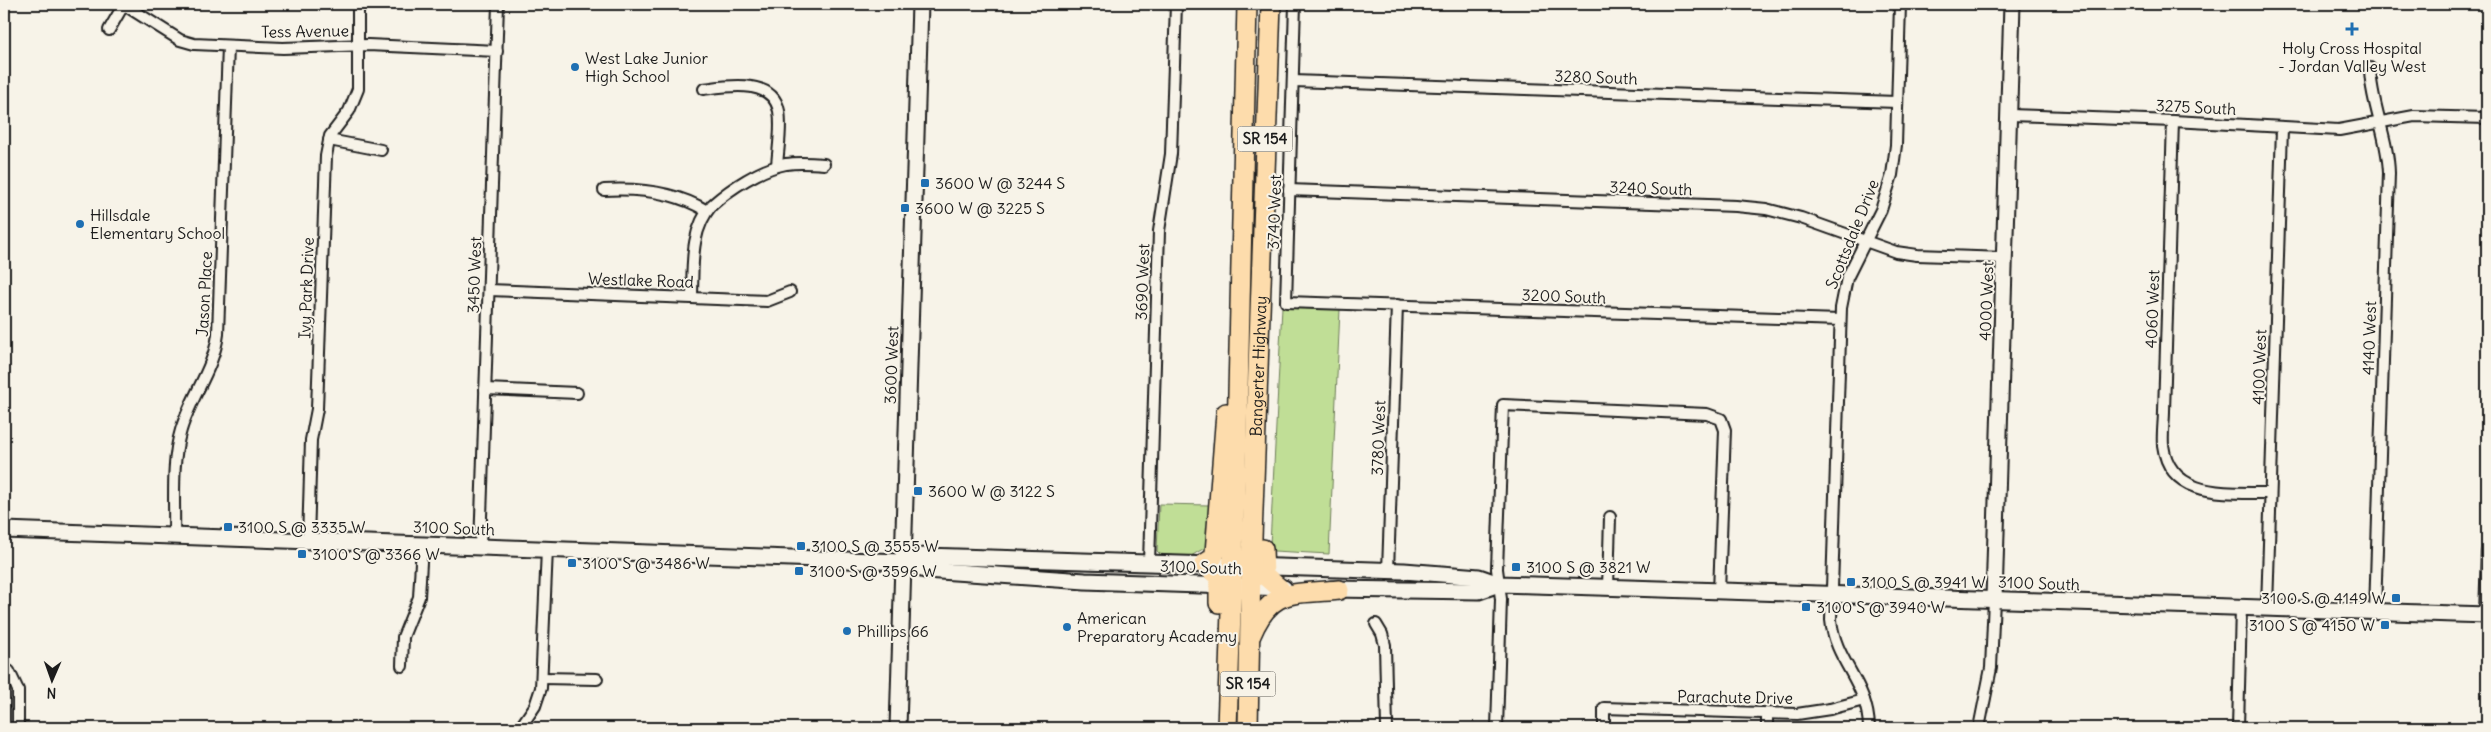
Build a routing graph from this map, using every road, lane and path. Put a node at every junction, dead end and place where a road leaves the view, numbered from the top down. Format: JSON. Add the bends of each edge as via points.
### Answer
{"nodes":[{"id":1,"x":124,"y":4,"type":"edge"},
{"id":2,"x":358,"y":4,"type":"edge"},
{"id":3,"x":498,"y":4,"type":"edge"},
{"id":4,"x":920,"y":4,"type":"edge"},
{"id":5,"x":1176,"y":4,"type":"edge"},
{"id":6,"x":1247,"y":4,"type":"edge"},
{"id":7,"x":1270,"y":4,"type":"edge"},
{"id":8,"x":1295,"y":4,"type":"edge"},
{"id":9,"x":1900,"y":4,"type":"edge"},
{"id":10,"x":2012,"y":4,"type":"edge"},
{"id":11,"x":109,"y":30,"type":"dead end"},
{"id":12,"x":359,"y":45,"type":"junction"},
{"id":13,"x":228,"y":46,"type":"junction"},
{"id":14,"x":497,"y":51,"type":"junction"},
{"id":15,"x":2370,"y":68,"type":"dead end"},
{"id":16,"x":1293,"y":81,"type":"junction"},
{"id":17,"x":704,"y":89,"type":"dead end"},
{"id":18,"x":1897,"y":102,"type":"junction"},
{"id":19,"x":1244,"y":104,"type":"junction"},
{"id":20,"x":2010,"y":115,"type":"junction"},
{"id":21,"x":2487,"y":118,"type":"edge"},
{"id":22,"x":2173,"y":120,"type":"junction"},
{"id":23,"x":2380,"y":122,"type":"junction"},
{"id":24,"x":2282,"y":128,"type":"junction"},
{"id":25,"x":329,"y":140,"type":"junction"},
{"id":26,"x":382,"y":150,"type":"dead end"},
{"id":27,"x":824,"y":164,"type":"dead end"},
{"id":28,"x":777,"y":166,"type":"junction"},
{"id":29,"x":604,"y":190,"type":"dead end"},
{"id":30,"x":1289,"y":190,"type":"junction"},
{"id":31,"x":706,"y":211,"type":"junction"},
{"id":32,"x":1864,"y":241,"type":"junction"},
{"id":33,"x":2005,"y":258,"type":"junction"},
{"id":34,"x":1260,"y":275,"type":"junction"},
{"id":35,"x":489,"y":290,"type":"junction"},
{"id":36,"x":790,"y":292,"type":"dead end"},
{"id":37,"x":692,"y":296,"type":"junction"},
{"id":38,"x":1286,"y":302,"type":"joint"},
{"id":39,"x":1397,"y":306,"type":"junction"},
{"id":40,"x":1840,"y":320,"type":"junction"},
{"id":41,"x":1238,"y":362,"type":"junction"},
{"id":42,"x":485,"y":389,"type":"junction"},
{"id":43,"x":577,"y":393,"type":"dead end"},
{"id":44,"x":2270,"y":493,"type":"junction"},
{"id":45,"x":1610,"y":517,"type":"dead end"},
{"id":46,"x":4,"y":530,"type":"edge"},
{"id":47,"x":174,"y":536,"type":"junction"},
{"id":48,"x":308,"y":541,"type":"junction"},
{"id":49,"x":422,"y":545,"type":"junction"},
{"id":50,"x":480,"y":547,"type":"junction"},
{"id":51,"x":547,"y":549,"type":"junction"},
{"id":52,"x":2487,"y":552,"type":"edge"},
{"id":53,"x":902,"y":562,"type":"junction"},
{"id":54,"x":1148,"y":563,"type":"junction"},
{"id":55,"x":1204,"y":564,"type":"junction"},
{"id":56,"x":1248,"y":566,"type":"junction"},
{"id":57,"x":1388,"y":571,"type":"junction"},
{"id":58,"x":1500,"y":584,"type":"junction"},
{"id":59,"x":1234,"y":586,"type":"junction"},
{"id":60,"x":1279,"y":588,"type":"junction"},
{"id":61,"x":1608,"y":588,"type":"junction"},
{"id":62,"x":1339,"y":590,"type":"junction"},
{"id":63,"x":1719,"y":592,"type":"junction"},
{"id":64,"x":1830,"y":595,"type":"junction"},
{"id":65,"x":1994,"y":599,"type":"junction"},
{"id":66,"x":2241,"y":607,"type":"junction"},
{"id":67,"x":2267,"y":608,"type":"junction"},
{"id":68,"x":2375,"y":611,"type":"junction"},
{"id":69,"x":2486,"y":615,"type":"edge"},
{"id":70,"x":1376,"y":624,"type":"dead end"},
{"id":71,"x":1249,"y":640,"type":"junction"},
{"id":72,"x":402,"y":666,"type":"dead end"},
{"id":73,"x":9,"y":671,"type":"dead end"},
{"id":74,"x":542,"y":678,"type":"junction"},
{"id":75,"x":597,"y":679,"type":"dead end"},
{"id":76,"x":1864,"y":700,"type":"junction"},
{"id":77,"x":1768,"y":714,"type":"junction"},
{"id":78,"x":18,"y":728,"type":"edge"},
{"id":79,"x":520,"y":728,"type":"edge"},
{"id":80,"x":898,"y":728,"type":"edge"},
{"id":81,"x":1215,"y":728,"type":"edge"},
{"id":82,"x":1227,"y":728,"type":"edge"},
{"id":83,"x":1248,"y":728,"type":"edge"},
{"id":84,"x":1387,"y":728,"type":"edge"},
{"id":85,"x":1497,"y":728,"type":"edge"},
{"id":86,"x":1604,"y":728,"type":"edge"},
{"id":87,"x":1767,"y":728,"type":"edge"},
{"id":88,"x":1869,"y":728,"type":"edge"},
{"id":89,"x":1979,"y":728,"type":"edge"},
{"id":90,"x":2238,"y":728,"type":"edge"}],
"edges":[{"from":1,"to":11,"type":"street","name":"Tess Avenue"},
{"from":1,"to":13,"type":"street","name":"Tess Avenue","via":[[185,42]]},
{"from":2,"to":12,"type":"street","name":"Ivy Park Drive"},
{"from":3,"to":14,"type":"street","name":"3450 West"},
{"from":4,"to":53,"type":"main road","name":"3600 West"},
{"from":5,"to":54,"type":"street","name":"3690 West","via":[[1171,154],[1158,240]]},
{"from":6,"to":19,"type":"highway","name":"Bangerter Highway","number":"SR 154"},
{"from":7,"to":34,"type":"highway","name":"Bangerter Highway","number":"SR 154"},
{"from":8,"to":16,"type":"street","name":"3740 West"},
{"from":9,"to":18,"type":"street","name":"Scottsdale Drive"},
{"from":10,"to":20,"type":"main road","name":"4000 West"},
{"from":12,"to":13,"type":"street","name":"Tess Avenue"},
{"from":12,"to":14,"type":"street","name":"Tess Avenue"},
{"from":12,"to":25,"type":"street","name":"Ivy Park Drive","via":[[355,100]]},
{"from":13,"to":47,"type":"street","name":"Jason Place","via":[[218,334],[213,358],[179,439]]},
{"from":14,"to":35,"type":"street","name":"3450 West"},
{"from":15,"to":23,"type":"street","name":"4140 West","via":[[2372,94]]},
{"from":16,"to":18,"type":"street","name":"3280 South"},
{"from":16,"to":30,"type":"street","name":"3740 West"},
{"from":17,"to":28,"type":"street","via":[[750,87],[771,96],[777,105],[779,118]]},
{"from":18,"to":32,"type":"street","name":"Scottsdale Drive","via":[[1896,154],[1892,175],[1880,210]]},
{"from":19,"to":34,"type":"highway","via":[[1253,124],[1250,250]]},
{"from":19,"to":41,"type":"highway","name":"Bangerter Highway","number":"SR 154"},
{"from":20,"to":22,"type":"street","name":"3275 South"},
{"from":20,"to":33,"type":"main road","name":"4000 West"},
{"from":21,"to":23,"type":"street","via":[[2428,115]]},
{"from":22,"to":24,"type":"street","name":"3275 South"},
{"from":22,"to":44,"type":"street","name":"4060 West","via":[[2163,445],[2167,460],[2179,478],[2193,488],[2219,493]]},
{"from":23,"to":24,"type":"street","name":"3275 South","via":[[2340,130]]},
{"from":23,"to":68,"type":"street","name":"4140 West","via":[[2388,151],[2389,186]]},
{"from":24,"to":44,"type":"street","name":"4100 West"},
{"from":25,"to":26,"type":"street"},
{"from":25,"to":48,"type":"street","name":"Ivy Park Drive"},
{"from":27,"to":28,"type":"street"},
{"from":28,"to":31,"type":"street","via":[[727,193]]},
{"from":29,"to":31,"type":"street","via":[[676,196]]},
{"from":30,"to":32,"type":"street","name":"3240 South","via":[[1736,206],[1801,218]]},
{"from":30,"to":38,"type":"street","name":"3740 West"},
{"from":31,"to":37,"type":"street","via":[[694,247]]},
{"from":32,"to":33,"type":"street","name":"3240 South","via":[[1917,255]]},
{"from":32,"to":40,"type":"street","name":"Scottsdale Drive","via":[[1847,278]]},
{"from":33,"to":65,"type":"main road","name":"4000 West"},
{"from":34,"to":56,"type":"highway","name":"Bangerter Highway","number":"SR 154"},
{"from":35,"to":37,"type":"street","name":"Westlake Road"},
{"from":35,"to":42,"type":"street","name":"3450 West"},
{"from":36,"to":37,"type":"street","name":"Westlake Road","via":[[767,301]]},
{"from":38,"to":39,"type":"street","name":"3200 South"},
{"from":39,"to":40,"type":"street","name":"3200 South"},
{"from":39,"to":57,"type":"street","name":"3780 West"},
{"from":40,"to":64,"type":"street","name":"Scottsdale Drive"},
{"from":41,"to":55,"type":"highway","via":[[1228,379],[1215,553]]},
{"from":41,"to":56,"type":"highway","name":"Bangerter Highway","number":"SR 154"},
{"from":42,"to":43,"type":"street"},
{"from":42,"to":50,"type":"street","name":"3450 West"},
{"from":44,"to":67,"type":"street","name":"4100 West"},
{"from":45,"to":61,"type":"street"},
{"from":46,"to":47,"type":"main road","name":"3100 South"},
{"from":47,"to":48,"type":"main road","name":"3100 South"},
{"from":48,"to":49,"type":"main road","name":"3100 South"},
{"from":49,"to":50,"type":"main road","name":"3100 South"},
{"from":49,"to":72,"type":"street","via":[[419,597],[403,636]]},
{"from":50,"to":51,"type":"main road","name":"3100 South"},
{"from":51,"to":53,"type":"main road","name":"3100 South"},
{"from":51,"to":74,"type":"street"},
{"from":52,"to":69,"type":"street"},
{"from":53,"to":54,"type":"main road","name":"3100 South","via":[[924,556]]},
{"from":53,"to":59,"type":"main road","name":"3100 South","via":[[925,570],[1085,582]]},
{"from":53,"to":80,"type":"main road","name":"3600 West"},
{"from":54,"to":55,"type":"main road","name":"3100 South"},
{"from":55,"to":56,"type":"main road","name":"3100 South"},
{"from":55,"to":59,"type":"highway"},
{"from":56,"to":57,"type":"main road","name":"3100 South"},
{"from":56,"to":59,"type":"highway","name":"Bangerter Highway","number":"SR 154"},
{"from":56,"to":60,"type":"highway"},
{"from":57,"to":58,"type":"main road","name":"3100 South","via":[[1478,577]]},
{"from":58,"to":61,"type":"main road","name":"3100 South"},
{"from":58,"to":62,"type":"main road","name":"3100 South","via":[[1479,591]]},
{"from":58,"to":63,"type":"street","via":[[1497,569],[1503,405],[1707,414],[1721,419],[1724,430]]},
{"from":58,"to":85,"type":"street"},
{"from":59,"to":60,"type":"main road","name":"3100 South"},
{"from":59,"to":71,"type":"highway","name":"Bangerter Highway","number":"SR 154"},
{"from":59,"to":81,"type":"highway"},
{"from":59,"to":82,"type":"highway","name":"Bangerter Highway","number":"SR 154"},
{"from":60,"to":62,"type":"main road","name":"3100 South"},
{"from":61,"to":63,"type":"main road","name":"3100 South"},
{"from":62,"to":71,"type":"highway","via":[[1280,596],[1262,613]]},
{"from":63,"to":64,"type":"main road","name":"3100 South"},
{"from":64,"to":65,"type":"main road","name":"3100 South"},
{"from":64,"to":76,"type":"street","name":"Scottsdale Drive","via":[[1834,640]]},
{"from":65,"to":66,"type":"main road","name":"3100 South"},
{"from":65,"to":89,"type":"street","via":[[1991,668]]},
{"from":66,"to":67,"type":"main road","name":"3100 South"},
{"from":66,"to":90,"type":"street"},
{"from":67,"to":68,"type":"main road","name":"3100 South"},
{"from":68,"to":69,"type":"main road","name":"3100 South"},
{"from":70,"to":84,"type":"street","via":[[1385,645]]},
{"from":71,"to":83,"type":"highway","name":"Bangerter Highway","number":"SR 154"},
{"from":73,"to":78,"type":"street","via":[[18,690]]},
{"from":74,"to":75,"type":"street"},
{"from":74,"to":79,"type":"street","via":[[534,706]]},
{"from":76,"to":77,"type":"street","name":"Parachute Drive","via":[[1797,714]]},
{"from":76,"to":88,"type":"street","name":"Scottsdale Drive"},
{"from":77,"to":86,"type":"street","name":"Parachute Drive","via":[[1604,708]]},
{"from":77,"to":87,"type":"street"}]}
